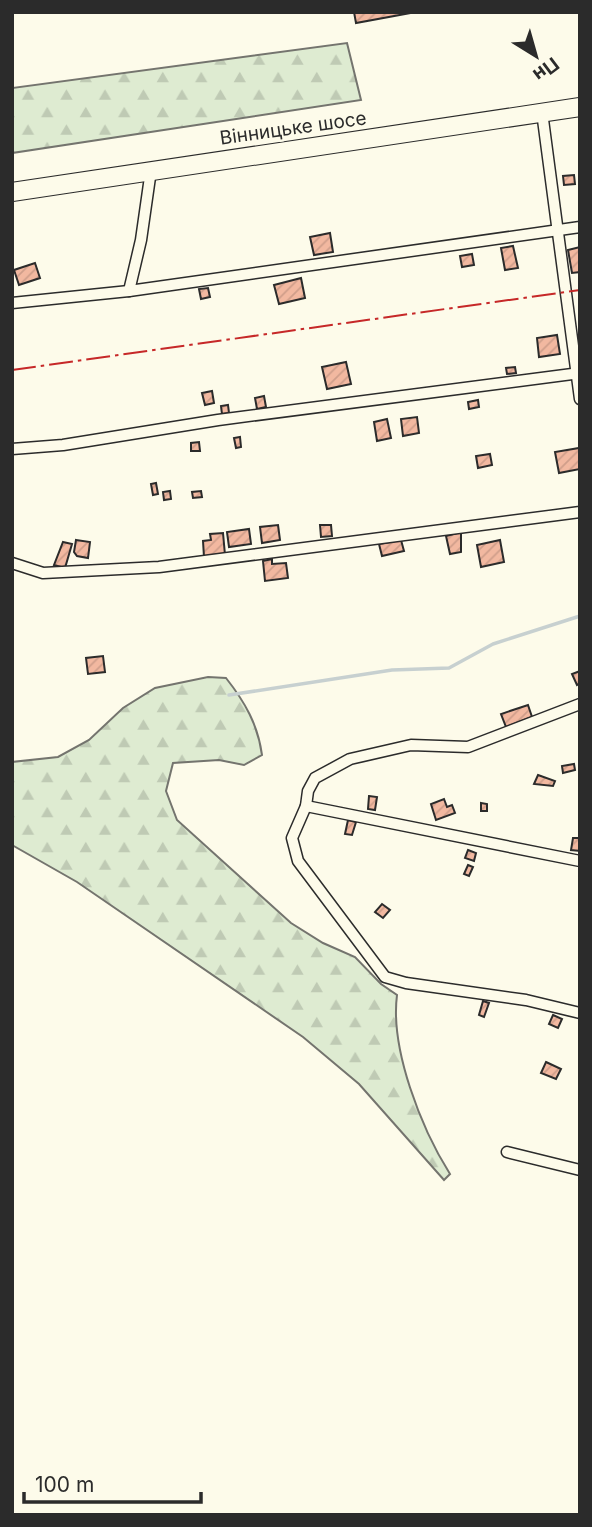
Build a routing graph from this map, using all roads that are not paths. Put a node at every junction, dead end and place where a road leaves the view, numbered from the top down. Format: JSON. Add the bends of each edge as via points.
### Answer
{"nodes":[{"id":1,"x":580,"y":107,"type":"edge"},
{"id":2,"x":542,"y":112,"type":"junction"},
{"id":3,"x":151,"y":170,"type":"junction"},
{"id":4,"x":12,"y":192,"type":"edge"},
{"id":5,"x":580,"y":227,"type":"edge"},
{"id":6,"x":556,"y":230,"type":"junction"},
{"id":7,"x":129,"y":291,"type":"junction"},
{"id":8,"x":12,"y":303,"type":"edge"},
{"id":9,"x":578,"y":373,"type":"edge"},
{"id":10,"x":580,"y":399,"type":"edge"},
{"id":11,"x":12,"y":449,"type":"edge"},
{"id":12,"x":580,"y":512,"type":"edge"},
{"id":13,"x":12,"y":563,"type":"edge"},
{"id":14,"x":580,"y":704,"type":"edge"},
{"id":15,"x":306,"y":806,"type":"junction"},
{"id":16,"x":580,"y":861,"type":"edge"},
{"id":17,"x":580,"y":1013,"type":"edge"},
{"id":18,"x":507,"y":1153,"type":"dead end"},
{"id":19,"x":580,"y":1170,"type":"edge"}],
"edges":[{"from":1,"to":2,"type":"main road","name":"Вінницьке шосе"},
{"from":2,"to":3,"type":"main road","name":"Вінницьке шосе"},
{"from":2,"to":6,"type":"street"},
{"from":3,"to":4,"type":"main road","name":"Вінницьке шосе"},
{"from":3,"to":7,"type":"street"},
{"from":5,"to":6,"type":"street"},
{"from":6,"to":7,"type":"street"},
{"from":6,"to":9,"type":"street"},
{"from":7,"to":8,"type":"street"},
{"from":9,"to":10,"type":"street"},
{"from":9,"to":11,"type":"street"},
{"from":12,"to":13,"type":"street","via":[[159,567],[43,573]]},
{"from":14,"to":15,"type":"street","via":[[468,747],[411,745],[350,759],[315,778]]},
{"from":15,"to":16,"type":"street"},
{"from":15,"to":17,"type":"street","via":[[292,838],[298,861],[385,977]]},
{"from":18,"to":19,"type":"street"}]}
